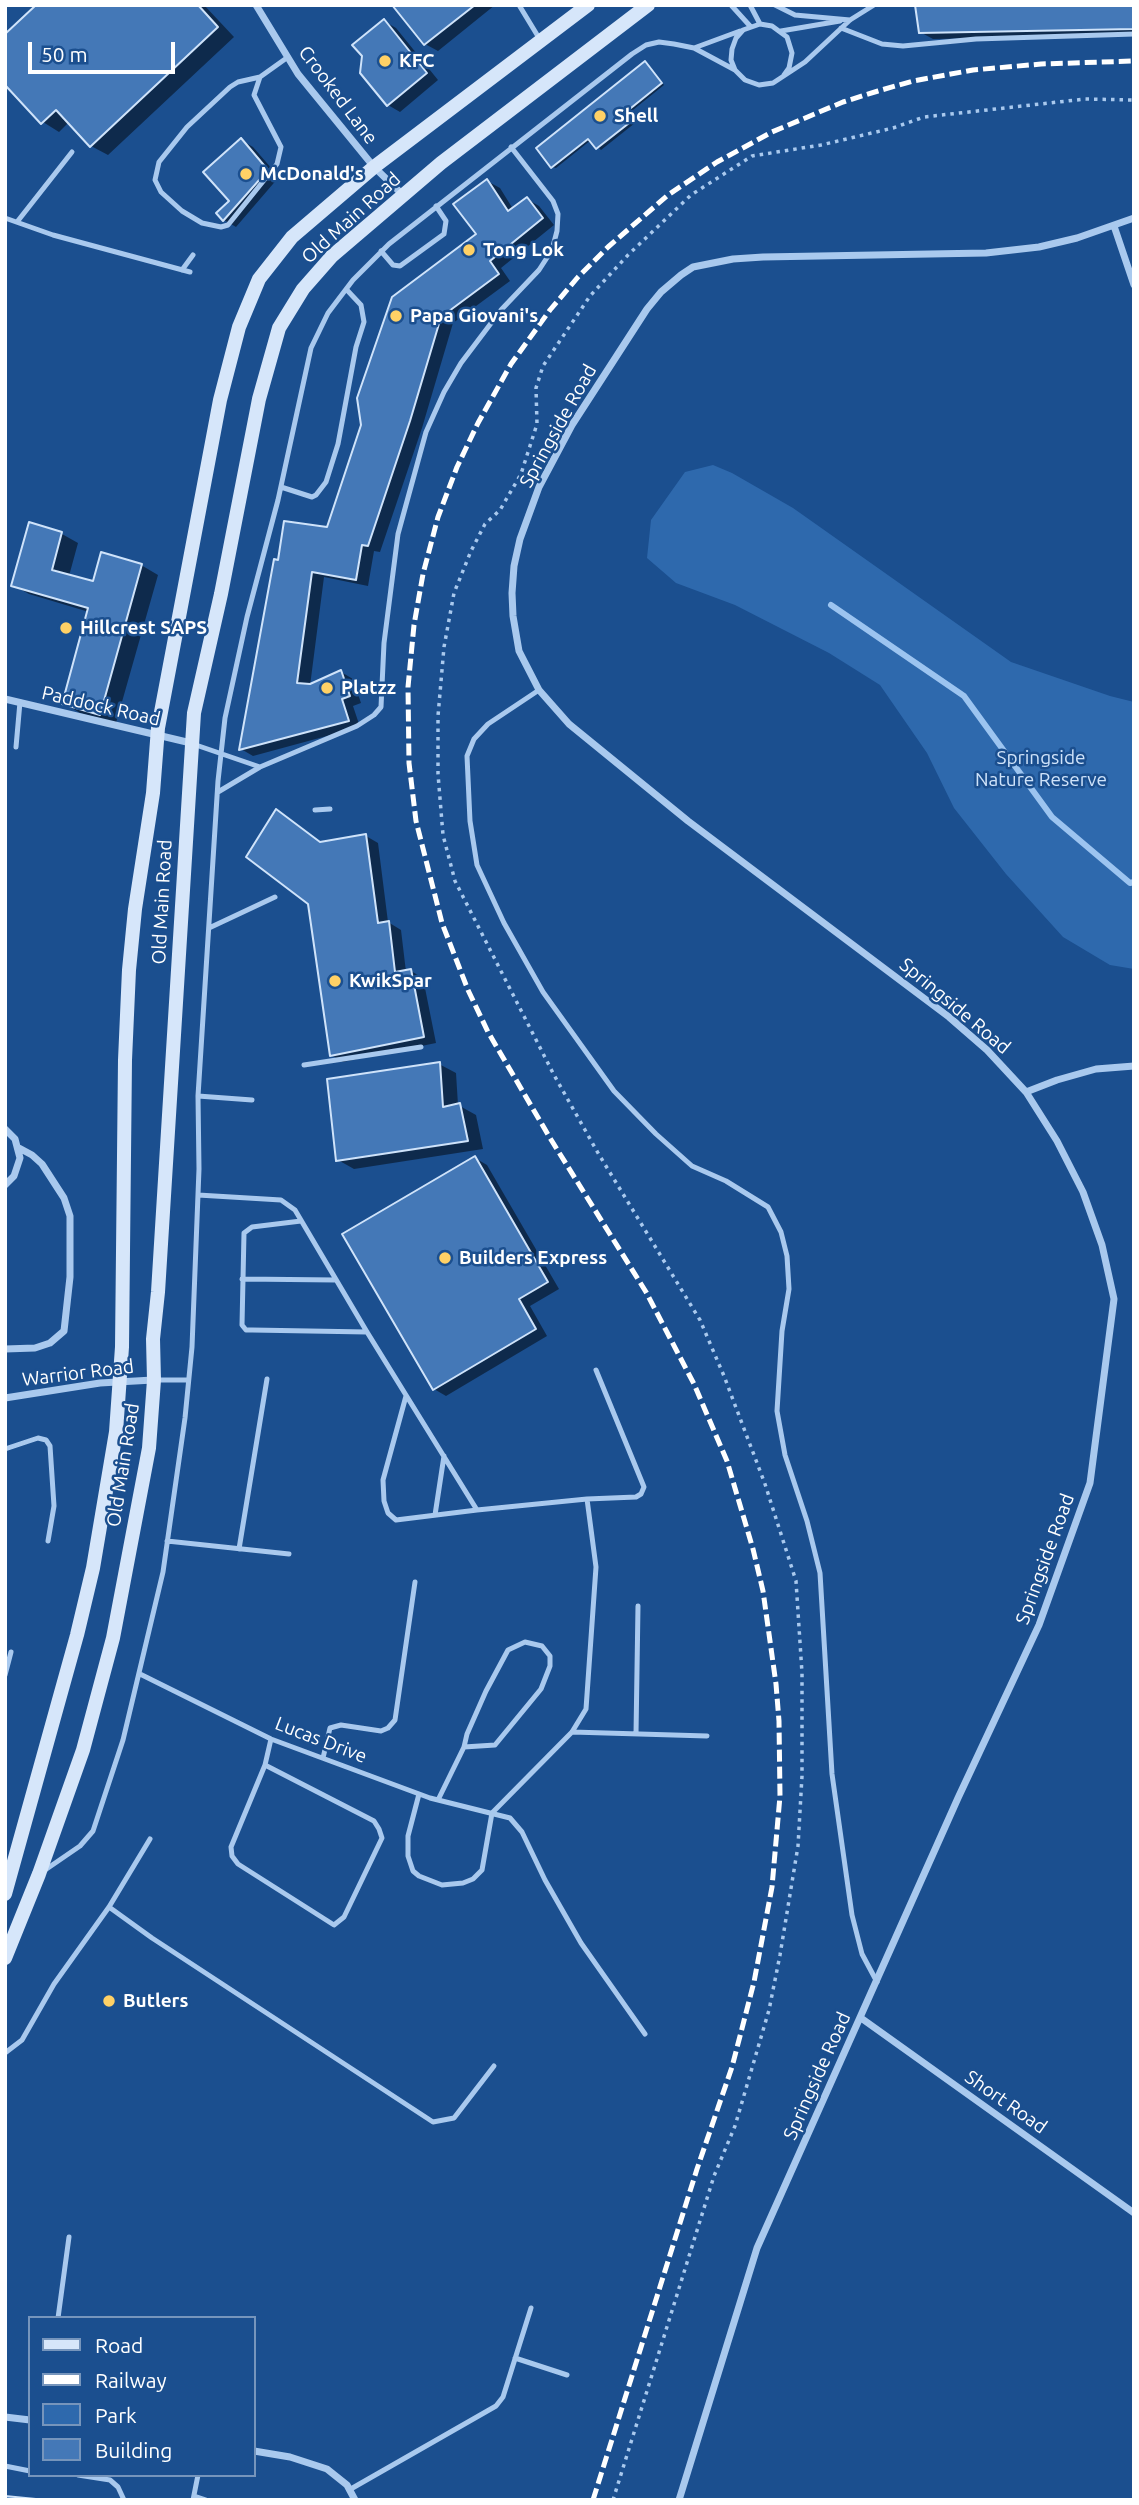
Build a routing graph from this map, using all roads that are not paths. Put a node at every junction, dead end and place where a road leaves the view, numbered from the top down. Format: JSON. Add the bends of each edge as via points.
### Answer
{"nodes":[{"id":1,"x":256,"y":5,"type":"edge"},
{"id":2,"x":519,"y":5,"type":"edge"},
{"id":3,"x":588,"y":5,"type":"edge"},
{"id":4,"x":648,"y":5,"type":"edge"},
{"id":5,"x":731,"y":5,"type":"edge"},
{"id":6,"x":750,"y":5,"type":"edge"},
{"id":7,"x":775,"y":5,"type":"edge"},
{"id":8,"x":874,"y":5,"type":"edge"},
{"id":9,"x":850,"y":20,"type":"junction"},
{"id":10,"x":760,"y":24,"type":"junction"},
{"id":11,"x":750,"y":26,"type":"junction"},
{"id":12,"x":841,"y":28,"type":"junction"},
{"id":13,"x":743,"y":30,"type":"junction"},
{"id":14,"x":781,"y":31,"type":"junction"},
{"id":15,"x":1134,"y":34,"type":"edge"},
{"id":16,"x":540,"y":40,"type":"junction"},
{"id":17,"x":694,"y":48,"type":"junction"},
{"id":18,"x":288,"y":57,"type":"junction"},
{"id":19,"x":735,"y":70,"type":"junction"},
{"id":20,"x":784,"y":75,"type":"junction"},
{"id":21,"x":260,"y":77,"type":"junction"},
{"id":22,"x":511,"y":147,"type":"junction"},
{"id":23,"x":72,"y":152,"type":"dead end"},
{"id":24,"x":374,"y":167,"type":"junction"},
{"id":25,"x":404,"y":195,"type":"junction"},
{"id":26,"x":436,"y":206,"type":"junction"},
{"id":27,"x":5,"y":218,"type":"edge"},
{"id":28,"x":1134,"y":218,"type":"edge"},
{"id":29,"x":17,"y":222,"type":"junction"},
{"id":30,"x":1114,"y":226,"type":"junction"},
{"id":31,"x":381,"y":251,"type":"junction"},
{"id":32,"x":192,"y":255,"type":"dead end"},
{"id":33,"x":181,"y":270,"type":"junction"},
{"id":34,"x":190,"y":272,"type":"dead end"},
{"id":35,"x":1134,"y":285,"type":"edge"},
{"id":36,"x":346,"y":289,"type":"junction"},
{"id":37,"x":281,"y":487,"type":"junction"},
{"id":38,"x":539,"y":690,"type":"junction"},
{"id":39,"x":5,"y":699,"type":"edge"},
{"id":40,"x":20,"y":702,"type":"junction"},
{"id":41,"x":157,"y":736,"type":"junction"},
{"id":42,"x":191,"y":743,"type":"junction"},
{"id":43,"x":16,"y":747,"type":"dead end"},
{"id":44,"x":221,"y":754,"type":"junction"},
{"id":45,"x":260,"y":767,"type":"junction"},
{"id":46,"x":218,"y":792,"type":"junction"},
{"id":47,"x":330,"y":809,"type":"dead end"},
{"id":48,"x":314,"y":810,"type":"dead end"},
{"id":49,"x":275,"y":897,"type":"dead end"},
{"id":50,"x":209,"y":928,"type":"junction"},
{"id":51,"x":421,"y":1047,"type":"dead end"},
{"id":52,"x":304,"y":1065,"type":"dead end"},
{"id":53,"x":1134,"y":1066,"type":"edge"},
{"id":54,"x":1026,"y":1092,"type":"junction"},
{"id":55,"x":198,"y":1096,"type":"junction"},
{"id":56,"x":252,"y":1100,"type":"dead end"},
{"id":57,"x":5,"y":1129,"type":"edge"},
{"id":58,"x":19,"y":1148,"type":"junction"},
{"id":59,"x":5,"y":1185,"type":"edge"},
{"id":60,"x":198,"y":1195,"type":"junction"},
{"id":61,"x":301,"y":1221,"type":"junction"},
{"id":62,"x":243,"y":1279,"type":"junction"},
{"id":63,"x":336,"y":1280,"type":"junction"},
{"id":64,"x":367,"y":1332,"type":"junction"},
{"id":65,"x":5,"y":1349,"type":"edge"},
{"id":66,"x":596,"y":1370,"type":"dead end"},
{"id":67,"x":267,"y":1378,"type":"dead end"},
{"id":68,"x":154,"y":1380,"type":"junction"},
{"id":69,"x":188,"y":1380,"type":"junction"},
{"id":70,"x":121,"y":1382,"type":"junction"},
{"id":71,"x":406,"y":1396,"type":"junction"},
{"id":72,"x":5,"y":1398,"type":"edge"},
{"id":73,"x":5,"y":1448,"type":"edge"},
{"id":74,"x":444,"y":1456,"type":"junction"},
{"id":75,"x":587,"y":1499,"type":"junction"},
{"id":76,"x":477,"y":1510,"type":"junction"},
{"id":77,"x":435,"y":1515,"type":"junction"},
{"id":78,"x":48,"y":1541,"type":"dead end"},
{"id":79,"x":167,"y":1541,"type":"junction"},
{"id":80,"x":239,"y":1549,"type":"junction"},
{"id":81,"x":289,"y":1554,"type":"dead end"},
{"id":82,"x":415,"y":1582,"type":"dead end"},
{"id":83,"x":638,"y":1606,"type":"dead end"},
{"id":84,"x":11,"y":1652,"type":"dead end"},
{"id":85,"x":140,"y":1674,"type":"junction"},
{"id":86,"x":5,"y":1675,"type":"edge"},
{"id":87,"x":572,"y":1732,"type":"junction"},
{"id":88,"x":636,"y":1734,"type":"junction"},
{"id":89,"x":707,"y":1736,"type":"dead end"},
{"id":90,"x":271,"y":1739,"type":"junction"},
{"id":91,"x":464,"y":1747,"type":"junction"},
{"id":92,"x":323,"y":1758,"type":"junction"},
{"id":93,"x":265,"y":1765,"type":"junction"},
{"id":94,"x":419,"y":1794,"type":"junction"},
{"id":95,"x":438,"y":1800,"type":"junction"},
{"id":96,"x":496,"y":1814,"type":"junction"},
{"id":97,"x":150,"y":1839,"type":"dead end"},
{"id":98,"x":39,"y":1874,"type":"junction"},
{"id":99,"x":5,"y":1894,"type":"edge"},
{"id":100,"x":108,"y":1906,"type":"junction"},
{"id":101,"x":5,"y":1958,"type":"edge"},
{"id":102,"x":877,"y":1982,"type":"junction"},
{"id":103,"x":861,"y":2018,"type":"junction"},
{"id":104,"x":645,"y":2034,"type":"dead end"},
{"id":105,"x":5,"y":2053,"type":"edge"},
{"id":106,"x":494,"y":2066,"type":"dead end"},
{"id":107,"x":1134,"y":2213,"type":"edge"},
{"id":108,"x":69,"y":2238,"type":"dead end"},
{"id":109,"x":531,"y":2308,"type":"dead end"},
{"id":110,"x":58,"y":2316,"type":"edge"},
{"id":111,"x":515,"y":2358,"type":"junction"},
{"id":112,"x":567,"y":2375,"type":"dead end"},
{"id":113,"x":5,"y":2417,"type":"edge"},
{"id":114,"x":28,"y":2420,"type":"edge"},
{"id":115,"x":256,"y":2451,"type":"edge"},
{"id":116,"x":5,"y":2466,"type":"edge"},
{"id":117,"x":28,"y":2471,"type":"edge"},
{"id":118,"x":87,"y":2477,"type":"edge"},
{"id":119,"x":198,"y":2477,"type":"edge"},
{"id":120,"x":349,"y":2490,"type":"junction"},
{"id":121,"x":194,"y":2498,"type":"edge"},
{"id":122,"x":124,"y":2500,"type":"edge"},
{"id":123,"x":206,"y":2500,"type":"edge"},
{"id":124,"x":355,"y":2500,"type":"edge"},
{"id":125,"x":679,"y":2500,"type":"edge"}],
"edges":[{"from":1,"to":18,"type":"street","name":"Crooked Lane"},
{"from":2,"to":16,"type":"lane"},
{"from":3,"to":16,"type":"main road","name":"Old Main Road"},
{"from":4,"to":25,"type":"main road","name":"Old Main Road"},
{"from":5,"to":11,"type":"lane"},
{"from":6,"to":10,"type":"lane"},
{"from":7,"to":9,"type":"lane","via":[[795,15]]},
{"from":8,"to":9,"type":"lane"},
{"from":9,"to":12,"type":"lane"},
{"from":9,"to":14,"type":"lane"},
{"from":10,"to":11,"type":"lane"},
{"from":10,"to":14,"type":"lane"},
{"from":11,"to":13,"type":"lane"},
{"from":12,"to":15,"type":"lane","via":[[882,44],[902,46]]},
{"from":12,"to":20,"type":"lane"},
{"from":13,"to":17,"type":"lane"},
{"from":13,"to":19,"type":"lane","via":[[732,49]]},
{"from":14,"to":20,"type":"lane","via":[[792,52]]},
{"from":16,"to":24,"type":"main road","name":"Old Main Road"},
{"from":17,"to":19,"type":"lane"},
{"from":17,"to":22,"type":"lane","via":[[659,42],[646,45]]},
{"from":18,"to":21,"type":"lane"},
{"from":18,"to":24,"type":"street","name":"Crooked Lane"},
{"from":19,"to":20,"type":"lane","via":[[759,85]]},
{"from":21,"to":21,"type":"lane","via":[[254,95],[278,139],[281,153],[277,164],[228,225],[202,223],[161,192],[155,180],[159,162],[187,127],[230,87]]},
{"from":22,"to":26,"type":"lane"},
{"from":22,"to":45,"type":"lane","via":[[553,201],[557,232],[539,270],[461,363],[426,432],[398,534],[381,707],[357,726]]},
{"from":23,"to":29,"type":"lane"},
{"from":24,"to":25,"type":"street","name":"Crooked Lane"},
{"from":24,"to":41,"type":"main road","name":"Old Main Road","via":[[292,237],[259,279],[239,327],[220,400]]},
{"from":25,"to":42,"type":"main road","name":"Old Main Road","via":[[332,256],[303,289],[279,328],[259,399]]},
{"from":26,"to":31,"type":"lane"},
{"from":26,"to":31,"type":"lane","via":[[446,221],[443,234],[400,266],[393,265]]},
{"from":27,"to":29,"type":"lane"},
{"from":28,"to":30,"type":"street","name":"Springside Road"},
{"from":29,"to":33,"type":"lane"},
{"from":30,"to":35,"type":"street"},
{"from":30,"to":38,"type":"street","name":"Springside Road","via":[[1039,247],[733,259],[693,267],[681,275],[647,309],[572,425],[539,487],[520,539],[512,593],[516,639]]},
{"from":31,"to":36,"type":"lane"},
{"from":32,"to":33,"type":"lane"},
{"from":33,"to":34,"type":"lane"},
{"from":36,"to":37,"type":"lane","via":[[311,348]]},
{"from":36,"to":37,"type":"lane","via":[[360,305],[364,322],[326,482],[312,497]]},
{"from":37,"to":44,"type":"lane","via":[[239,655]]},
{"from":38,"to":54,"type":"street","name":"Springside Road","via":[[605,755],[949,1017]]},
{"from":38,"to":102,"type":"lane","via":[[488,724],[467,756],[477,865],[543,992],[614,1091],[692,1166],[768,1207],[781,1232],[788,1255],[789,1289],[777,1411],[785,1455],[820,1573],[836,1808],[852,1915],[862,1954]]},
{"from":39,"to":40,"type":"street","name":"Paddock Road"},
{"from":40,"to":41,"type":"street","name":"Paddock Road"},
{"from":40,"to":43,"type":"lane"},
{"from":41,"to":42,"type":"street","name":"Paddock Road"},
{"from":41,"to":70,"type":"main road","name":"Old Main Road","via":[[129,970]]},
{"from":42,"to":44,"type":"lane"},
{"from":42,"to":68,"type":"main road","name":"Old Main Road"},
{"from":44,"to":45,"type":"lane"},
{"from":44,"to":46,"type":"lane"},
{"from":45,"to":46,"type":"lane"},
{"from":46,"to":50,"type":"lane"},
{"from":47,"to":48,"type":"lane"},
{"from":49,"to":50,"type":"lane"},
{"from":50,"to":55,"type":"lane"},
{"from":51,"to":52,"type":"lane"},
{"from":53,"to":54,"type":"street","via":[[1096,1069]]},
{"from":54,"to":102,"type":"street","name":"Springside Road","via":[[1083,1192],[1102,1245],[1114,1299],[1090,1483],[1039,1625]]},
{"from":55,"to":56,"type":"lane"},
{"from":55,"to":60,"type":"lane"},
{"from":57,"to":58,"type":"street"},
{"from":58,"to":59,"type":"street","via":[[18,1167]]},
{"from":58,"to":65,"type":"street","via":[[42,1164],[64,1198],[70,1216],[70,1277],[66,1324],[57,1338],[35,1348]]},
{"from":60,"to":61,"type":"lane","via":[[281,1200]]},
{"from":60,"to":69,"type":"lane"},
{"from":61,"to":62,"type":"lane","via":[[252,1227],[244,1233]]},
{"from":61,"to":63,"type":"lane"},
{"from":62,"to":63,"type":"lane"},
{"from":62,"to":64,"type":"lane","via":[[240,1317],[246,1329]]},
{"from":63,"to":64,"type":"lane"},
{"from":64,"to":71,"type":"lane"},
{"from":66,"to":75,"type":"lane","via":[[644,1488],[636,1497]]},
{"from":67,"to":80,"type":"lane"},
{"from":68,"to":69,"type":"lane"},
{"from":68,"to":70,"type":"street","name":"Warrior Road"},
{"from":68,"to":98,"type":"main road","name":"Old Main Road","via":[[149,1448],[113,1638],[83,1750]]},
{"from":69,"to":79,"type":"lane"},
{"from":70,"to":72,"type":"street","name":"Warrior Road"},
{"from":70,"to":99,"type":"main road","name":"Old Main Road","via":[[93,1568],[78,1635]]},
{"from":71,"to":74,"type":"lane"},
{"from":71,"to":77,"type":"lane","via":[[383,1480],[384,1501],[396,1520]]},
{"from":73,"to":78,"type":"lane","via":[[38,1438],[50,1446],[54,1506]]},
{"from":74,"to":76,"type":"lane"},
{"from":74,"to":77,"type":"lane"},
{"from":75,"to":76,"type":"lane"},
{"from":75,"to":87,"type":"lane","via":[[596,1567],[592,1643],[586,1709]]},
{"from":76,"to":77,"type":"lane"},
{"from":79,"to":80,"type":"lane"},
{"from":79,"to":85,"type":"lane"},
{"from":80,"to":81,"type":"lane"},
{"from":82,"to":92,"type":"lane","via":[[395,1720],[381,1731],[330,1728]]},
{"from":83,"to":88,"type":"lane"},
{"from":84,"to":86,"type":"lane"},
{"from":85,"to":90,"type":"lane","name":"Lucas Drive"},
{"from":85,"to":98,"type":"lane","via":[[93,1831],[66,1857]]},
{"from":87,"to":88,"type":"lane"},
{"from":87,"to":96,"type":"lane"},
{"from":88,"to":89,"type":"lane"},
{"from":90,"to":92,"type":"lane","name":"Lucas Drive"},
{"from":90,"to":93,"type":"lane"},
{"from":91,"to":91,"type":"lane","via":[[495,1745],[541,1689],[550,1666],[550,1656],[542,1646],[525,1642],[508,1650]]},
{"from":91,"to":95,"type":"lane"},
{"from":92,"to":94,"type":"lane","name":"Lucas Drive"},
{"from":93,"to":93,"type":"lane","via":[[231,1847],[232,1856],[334,1925],[339,1923],[382,1838],[379,1829],[374,1821]]},
{"from":94,"to":95,"type":"lane","name":"Lucas Drive"},
{"from":94,"to":96,"type":"lane","via":[[408,1856],[413,1871],[433,1882],[463,1883],[480,1872]]},
{"from":95,"to":96,"type":"lane","name":"Lucas Drive"},
{"from":96,"to":104,"type":"lane","via":[[510,1818],[523,1832],[581,1944]]},
{"from":97,"to":100,"type":"lane"},
{"from":98,"to":101,"type":"main road","name":"Old Main Road"},
{"from":100,"to":105,"type":"lane","via":[[22,2040]]},
{"from":100,"to":106,"type":"lane","via":[[433,2122],[454,2118]]},
{"from":102,"to":103,"type":"street","name":"Springside Road"},
{"from":103,"to":107,"type":"street","name":"Short Road"},
{"from":103,"to":125,"type":"street","name":"Springside Road","via":[[757,2248]]},
{"from":108,"to":110,"type":"lane"},
{"from":109,"to":111,"type":"lane"},
{"from":111,"to":112,"type":"lane"},
{"from":111,"to":120,"type":"lane","via":[[496,2406]]},
{"from":113,"to":114,"type":"street"},
{"from":115,"to":120,"type":"street","via":[[327,2469]]},
{"from":116,"to":117,"type":"lane"},
{"from":118,"to":122,"type":"lane","via":[[114,2483]]},
{"from":119,"to":121,"type":"lane"},
{"from":120,"to":124,"type":"street"},
{"from":121,"to":123,"type":"lane"}]}
